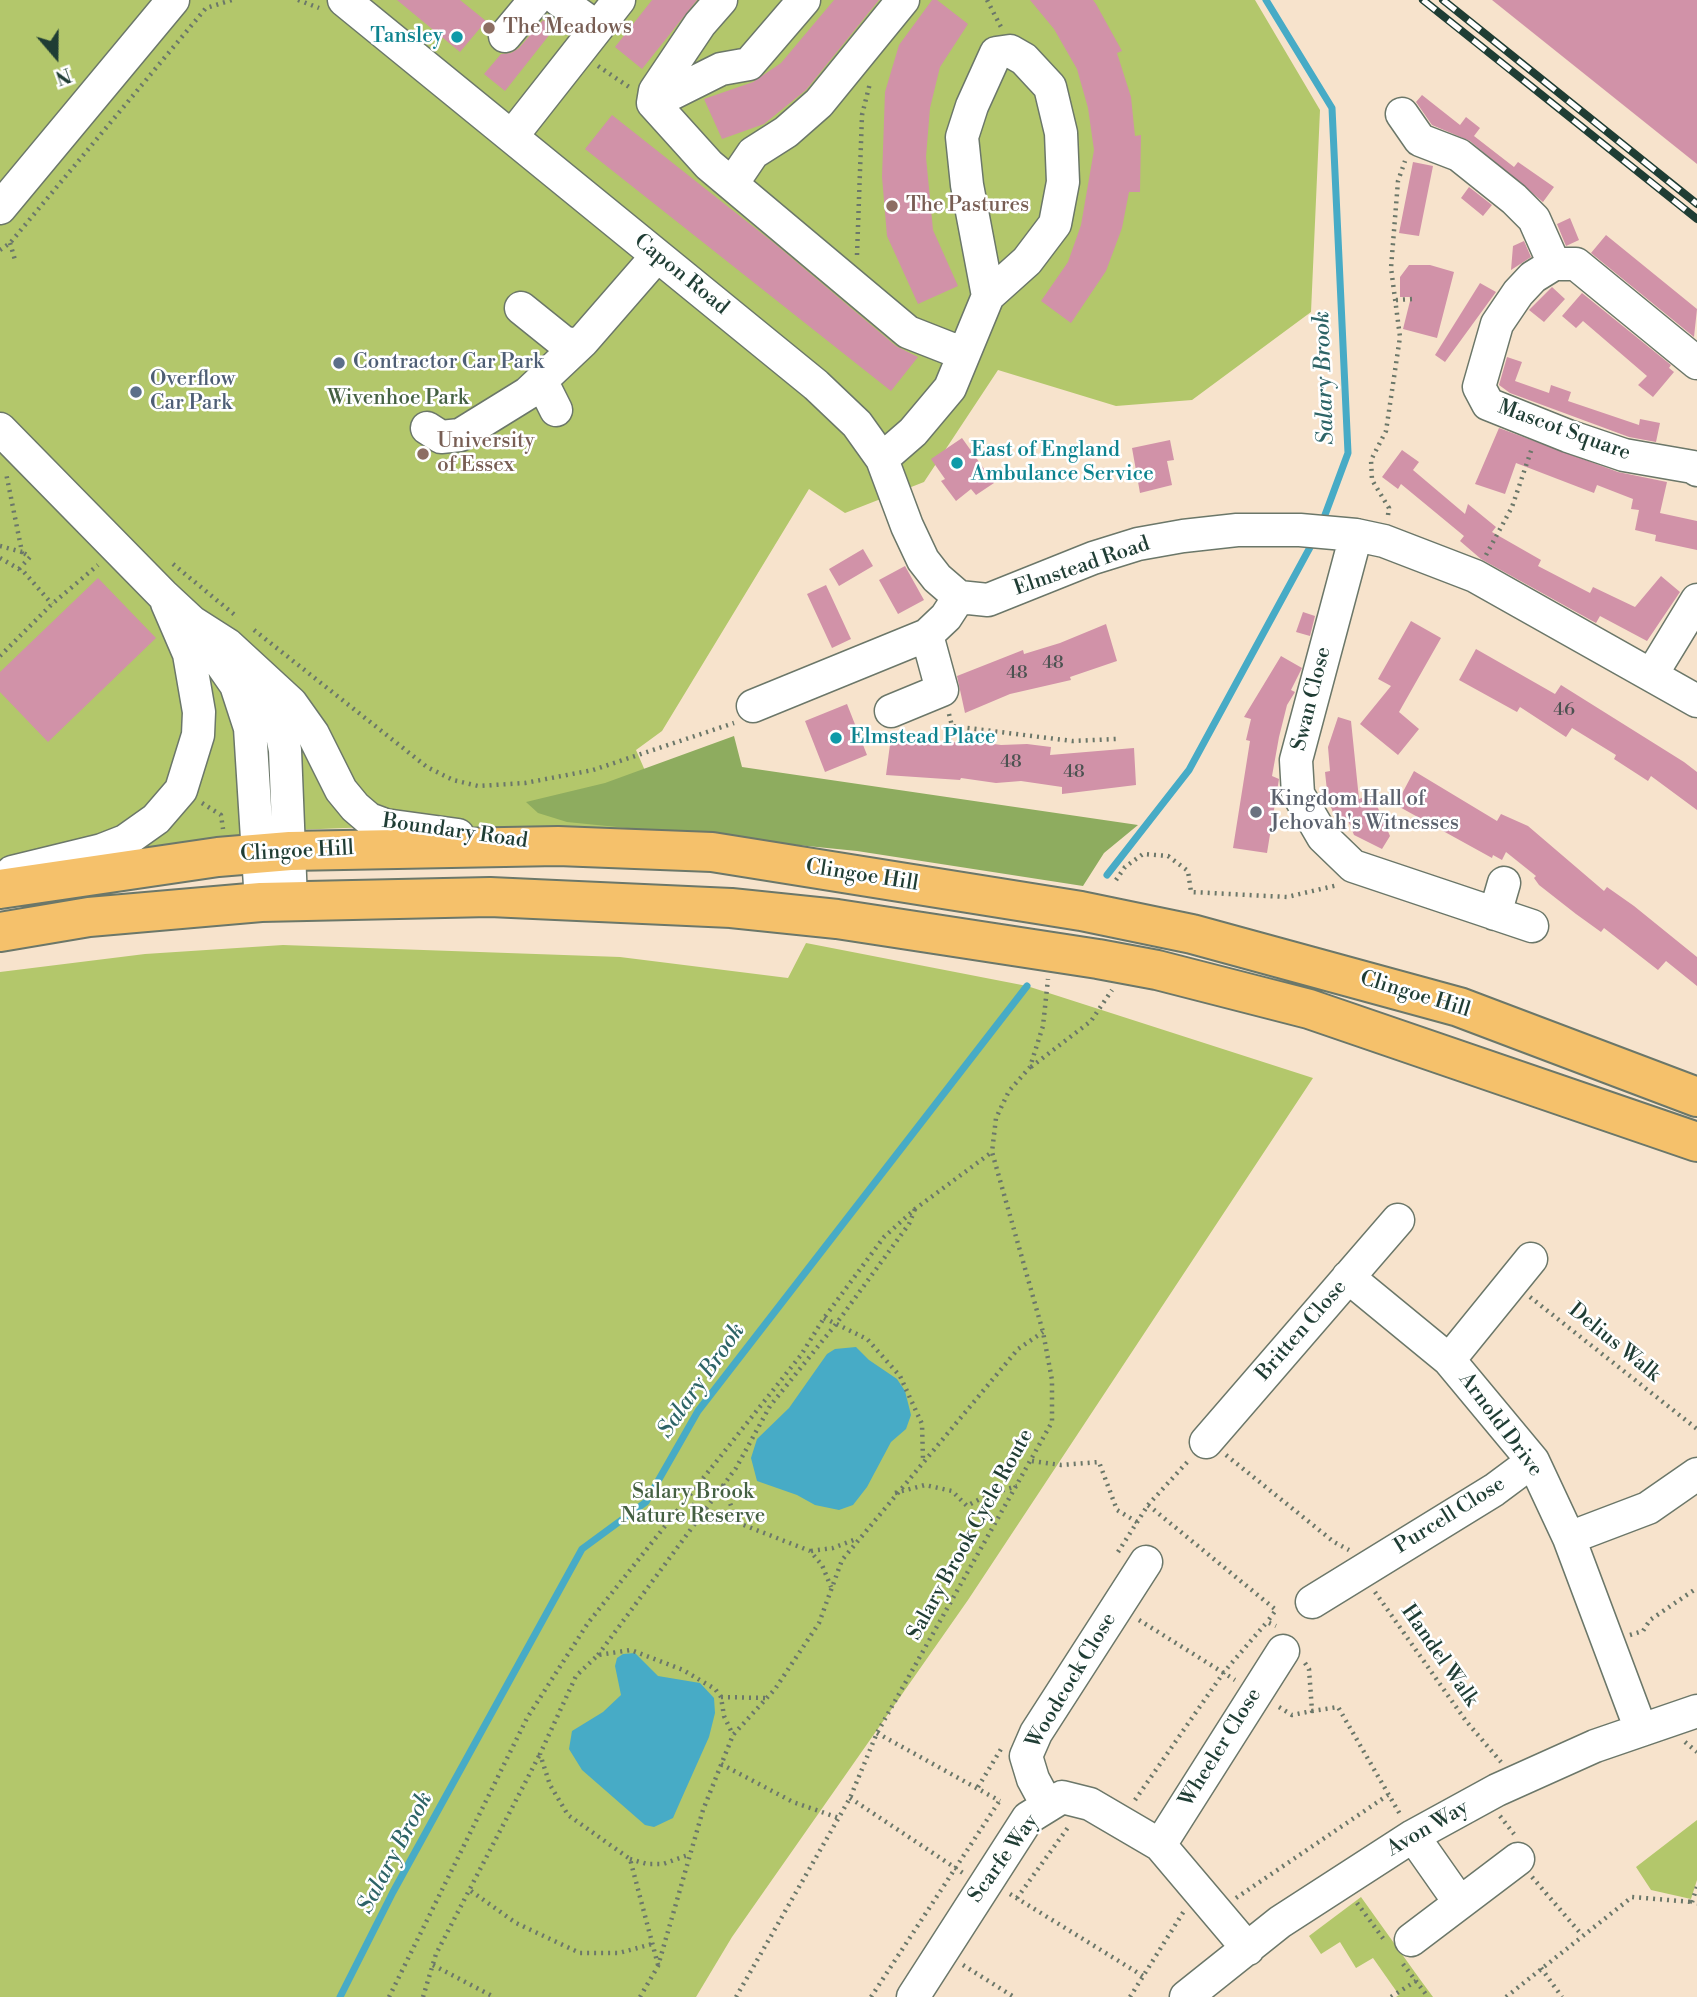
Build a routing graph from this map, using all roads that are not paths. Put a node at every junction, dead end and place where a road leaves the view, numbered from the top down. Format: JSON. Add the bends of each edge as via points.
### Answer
{"nodes":[{"id":1,"x":173,"y":0,"type":"edge"},
{"id":2,"x":344,"y":0,"type":"edge"},
{"id":3,"x":534,"y":0,"type":"edge"},
{"id":4,"x":559,"y":0,"type":"edge"},
{"id":5,"x":619,"y":0,"type":"edge"},
{"id":6,"x":721,"y":0,"type":"edge"},
{"id":7,"x":804,"y":0,"type":"edge"},
{"id":8,"x":903,"y":0,"type":"edge"},
{"id":9,"x":587,"y":20,"type":"dead end"},
{"id":10,"x":505,"y":36,"type":"dead end"},
{"id":11,"x":653,"y":103,"type":"junction"},
{"id":12,"x":1402,"y":114,"type":"dead end"},
{"id":13,"x":512,"y":136,"type":"junction"},
{"id":14,"x":732,"y":184,"type":"junction"},
{"id":15,"x":0,"y":208,"type":"edge"},
{"id":16,"x":657,"y":256,"type":"junction"},
{"id":17,"x":1554,"y":264,"type":"junction"},
{"id":18,"x":988,"y":296,"type":"junction"},
{"id":19,"x":521,"y":308,"type":"dead end"},
{"id":20,"x":583,"y":341,"type":"junction"},
{"id":21,"x":964,"y":354,"type":"junction"},
{"id":22,"x":1697,"y":363,"type":"edge"},
{"id":23,"x":542,"y":382,"type":"junction"},
{"id":24,"x":556,"y":410,"type":"dead end"},
{"id":25,"x":428,"y":428,"type":"dead end"},
{"id":26,"x":0,"y":429,"type":"edge"},
{"id":27,"x":882,"y":458,"type":"junction"},
{"id":28,"x":1696,"y":461,"type":"edge"},
{"id":29,"x":1357,"y":536,"type":"junction"},
{"id":30,"x":163,"y":595,"type":"junction"},
{"id":31,"x":958,"y":597,"type":"junction"},
{"id":32,"x":1697,"y":600,"type":"edge"},
{"id":33,"x":192,"y":622,"type":"junction"},
{"id":34,"x":240,"y":631,"type":"junction"},
{"id":35,"x":927,"y":635,"type":"junction"},
{"id":36,"x":1652,"y":674,"type":"junction"},
{"id":37,"x":1697,"y":701,"type":"edge"},
{"id":38,"x":753,"y":706,"type":"road end"},
{"id":39,"x":891,"y":711,"type":"dead end"},
{"id":40,"x":558,"y":846,"type":"junction"},
{"id":41,"x":274,"y":852,"type":"junction"},
{"id":42,"x":0,"y":874,"type":"edge"},
{"id":43,"x":1504,"y":883,"type":"dead end"},
{"id":44,"x":0,"y":889,"type":"edge"},
{"id":45,"x":276,"y":901,"type":"junction"},
{"id":46,"x":1495,"y":914,"type":"junction"},
{"id":47,"x":1532,"y":926,"type":"dead end"},
{"id":48,"x":0,"y":932,"type":"edge"},
{"id":49,"x":1697,"y":1097,"type":"edge"},
{"id":50,"x":1697,"y":1142,"type":"edge"},
{"id":51,"x":1398,"y":1220,"type":"dead end"},
{"id":52,"x":1531,"y":1259,"type":"dead end"},
{"id":53,"x":1348,"y":1277,"type":"junction"},
{"id":54,"x":1450,"y":1360,"type":"junction"},
{"id":55,"x":1206,"y":1442,"type":"road end"},
{"id":56,"x":1533,"y":1461,"type":"junction"},
{"id":57,"x":1697,"y":1474,"type":"edge"},
{"id":58,"x":1569,"y":1538,"type":"junction"},
{"id":59,"x":1146,"y":1562,"type":"dead end"},
{"id":60,"x":1312,"y":1602,"type":"dead end"},
{"id":61,"x":1283,"y":1651,"type":"dead end"},
{"id":62,"x":1697,"y":1711,"type":"edge"},
{"id":63,"x":1641,"y":1730,"type":"junction"},
{"id":64,"x":1037,"y":1811,"type":"junction"},
{"id":65,"x":1413,"y":1836,"type":"junction"},
{"id":66,"x":1160,"y":1845,"type":"junction"},
{"id":67,"x":1518,"y":1859,"type":"road end"},
{"id":68,"x":1460,"y":1903,"type":"junction"},
{"id":69,"x":1411,"y":1940,"type":"dead end"},
{"id":70,"x":1248,"y":1949,"type":"junction"},
{"id":71,"x":913,"y":1997,"type":"edge"},
{"id":72,"x":1186,"y":1997,"type":"edge"}],
"edges":[{"from":1,"to":15,"type":"street","via":[[73,99]]},
{"from":2,"to":13,"type":"street","name":"Capon Road"},
{"from":3,"to":10,"type":"street"},
{"from":4,"to":9,"type":"street"},
{"from":5,"to":13,"type":"street"},
{"from":6,"to":11,"type":"street","via":[[655,91]]},
{"from":7,"to":11,"type":"street","via":[[749,64],[721,69]]},
{"from":8,"to":14,"type":"street","via":[[819,103],[753,153]]},
{"from":11,"to":14,"type":"street"},
{"from":12,"to":17,"type":"street","via":[[1413,150],[1459,155],[1514,199],[1534,219]]},
{"from":13,"to":16,"type":"street","name":"Capon Road"},
{"from":14,"to":21,"type":"street","via":[[908,332]]},
{"from":16,"to":20,"type":"street"},
{"from":16,"to":27,"type":"street","name":"Capon Road","via":[[816,385],[857,424]]},
{"from":17,"to":22,"type":"street","via":[[1576,264]]},
{"from":17,"to":28,"type":"street","name":"Mascot Square","via":[[1533,277],[1497,324],[1479,387],[1488,404],[1624,455]]},
{"from":18,"to":18,"type":"street","via":[[1027,261],[1055,223],[1063,182],[1060,133],[1050,87],[1010,51],[996,53],[962,136]]},
{"from":18,"to":21,"type":"street"},
{"from":19,"to":20,"type":"street","via":[[562,341],[572,345]]},
{"from":20,"to":23,"type":"street"},
{"from":21,"to":27,"type":"street","via":[[950,388],[913,432]]},
{"from":23,"to":24,"type":"street"},
{"from":23,"to":25,"type":"street","via":[[460,435],[441,437]]},
{"from":26,"to":30,"type":"street","name":"Boundary Road"},
{"from":27,"to":31,"type":"street","name":"Capon Road","via":[[923,560]]},
{"from":29,"to":31,"type":"street","name":"Elmstead Road","via":[[1237,530],[1138,544],[988,600]]},
{"from":29,"to":36,"type":"street","name":"Elmstead Road","via":[[1475,576]]},
{"from":29,"to":46,"type":"street","name":"Swan Close","via":[[1296,760],[1298,794],[1322,837],[1353,866]]},
{"from":30,"to":33,"type":"street","name":"Boundary Road"},
{"from":30,"to":42,"type":"street","name":"Boundary Road","via":[[189,654],[199,712],[198,735],[181,790],[156,819],[125,841]]},
{"from":31,"to":35,"type":"street"},
{"from":32,"to":36,"type":"street"},
{"from":33,"to":34,"type":"street","name":"Boundary Road"},
{"from":33,"to":41,"type":"street","name":"Boundary Road","via":[[236,685],[246,710]]},
{"from":34,"to":40,"type":"street","name":"Boundary Road","via":[[313,734],[341,790],[369,819],[385,825]]},
{"from":34,"to":41,"type":"street","name":"Boundary Road","via":[[280,726],[285,750]]},
{"from":35,"to":38,"type":"street"},
{"from":35,"to":39,"type":"street","via":[[942,690]]},
{"from":36,"to":37,"type":"street","name":"Elmstead Road"},
{"from":40,"to":41,"type":"main road","name":"Clingoe Hill"},
{"from":40,"to":49,"type":"main road","name":"Clingoe Hill","via":[[712,852],[1081,911],[1192,934],[1458,1007]]},
{"from":41,"to":44,"type":"main road","name":"Clingoe Hill"},
{"from":41,"to":45,"type":"street","name":"Boundary Road"},
{"from":43,"to":46,"type":"street"},
{"from":45,"to":48,"type":"main road","via":[[89,917]]},
{"from":45,"to":50,"type":"main road","via":[[490,897],[731,908],[1051,951],[1157,971],[1309,1009]]},
{"from":46,"to":47,"type":"street","name":"Swan Close"},
{"from":51,"to":53,"type":"street","name":"Britten Close"},
{"from":52,"to":54,"type":"street"},
{"from":53,"to":54,"type":"street","name":"Arnold Drive"},
{"from":53,"to":55,"type":"street","name":"Britten Close"},
{"from":54,"to":56,"type":"street","name":"Arnold Drive"},
{"from":56,"to":58,"type":"street","name":"Arnold Drive"},
{"from":56,"to":60,"type":"street","name":"Purcell Close"},
{"from":57,"to":58,"type":"street","via":[[1648,1508]]},
{"from":58,"to":63,"type":"street","name":"Arnold Drive"},
{"from":59,"to":64,"type":"street","name":"Woodcock Close","via":[[1036,1733],[1026,1756]]},
{"from":61,"to":66,"type":"street","name":"Wheeler Close"},
{"from":62,"to":63,"type":"street","name":"Avon Way"},
{"from":63,"to":65,"type":"street","name":"Avon Way","via":[[1519,1779]]},
{"from":64,"to":66,"type":"street","name":"Scarfe Way","via":[[1062,1797],[1082,1802]]},
{"from":64,"to":71,"type":"street","name":"Scarfe Way"},
{"from":65,"to":68,"type":"street"},
{"from":65,"to":70,"type":"street","name":"Avon Way","via":[[1343,1879]]},
{"from":66,"to":70,"type":"street"},
{"from":67,"to":68,"type":"street"},
{"from":68,"to":69,"type":"street"},
{"from":70,"to":72,"type":"street","name":"Avon Way"}]}
